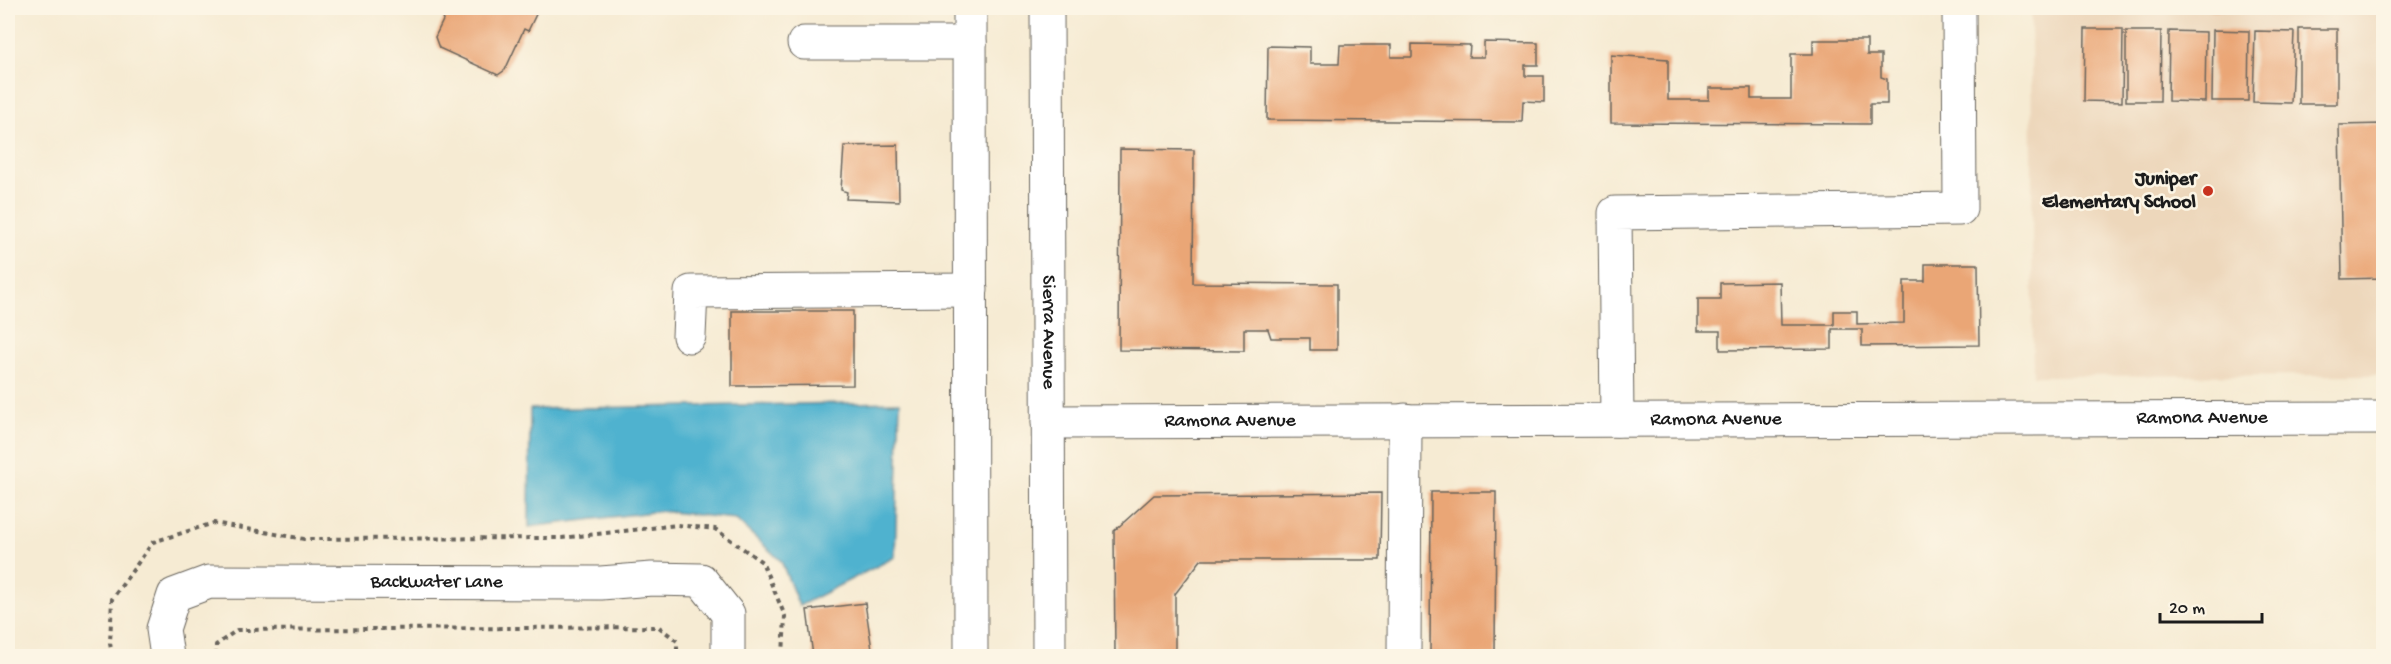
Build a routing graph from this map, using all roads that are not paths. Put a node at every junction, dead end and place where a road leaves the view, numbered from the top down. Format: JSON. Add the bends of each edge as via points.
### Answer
{"nodes":[{"id":1,"x":970,"y":8,"type":"edge"},
{"id":2,"x":1047,"y":8,"type":"edge"},
{"id":3,"x":1959,"y":8,"type":"edge"},
{"id":4,"x":804,"y":44,"type":"dead end"},
{"id":5,"x":970,"y":44,"type":"junction"},
{"id":6,"x":971,"y":290,"type":"junction"},
{"id":7,"x":689,"y":336,"type":"dead end"},
{"id":8,"x":2384,"y":418,"type":"edge"},
{"id":9,"x":1405,"y":420,"type":"junction"},
{"id":10,"x":1617,"y":420,"type":"junction"},
{"id":11,"x":1048,"y":422,"type":"junction"},
{"id":12,"x":167,"y":657,"type":"edge"},
{"id":13,"x":728,"y":657,"type":"edge"},
{"id":14,"x":971,"y":657,"type":"edge"},
{"id":15,"x":1049,"y":657,"type":"edge"},
{"id":16,"x":1404,"y":657,"type":"edge"}],
"edges":[{"from":1,"to":5,"type":"street"},
{"from":2,"to":11,"type":"street","name":"Sierra Avenue"},
{"from":3,"to":10,"type":"street","via":[[1960,209],[1615,213]]},
{"from":4,"to":5,"type":"street"},
{"from":5,"to":6,"type":"street"},
{"from":6,"to":7,"type":"street","via":[[691,292]]},
{"from":6,"to":14,"type":"street"},
{"from":8,"to":10,"type":"street","name":"Ramona Avenue"},
{"from":9,"to":10,"type":"street","name":"Ramona Avenue"},
{"from":9,"to":11,"type":"street","name":"Ramona Avenue"},
{"from":9,"to":16,"type":"street"},
{"from":11,"to":15,"type":"street","name":"Sierra Avenue"},
{"from":12,"to":13,"type":"street","name":"Backwater Lane","via":[[163,629],[174,595],[209,582],[601,583],[652,579],[701,580],[728,614]]}]}
